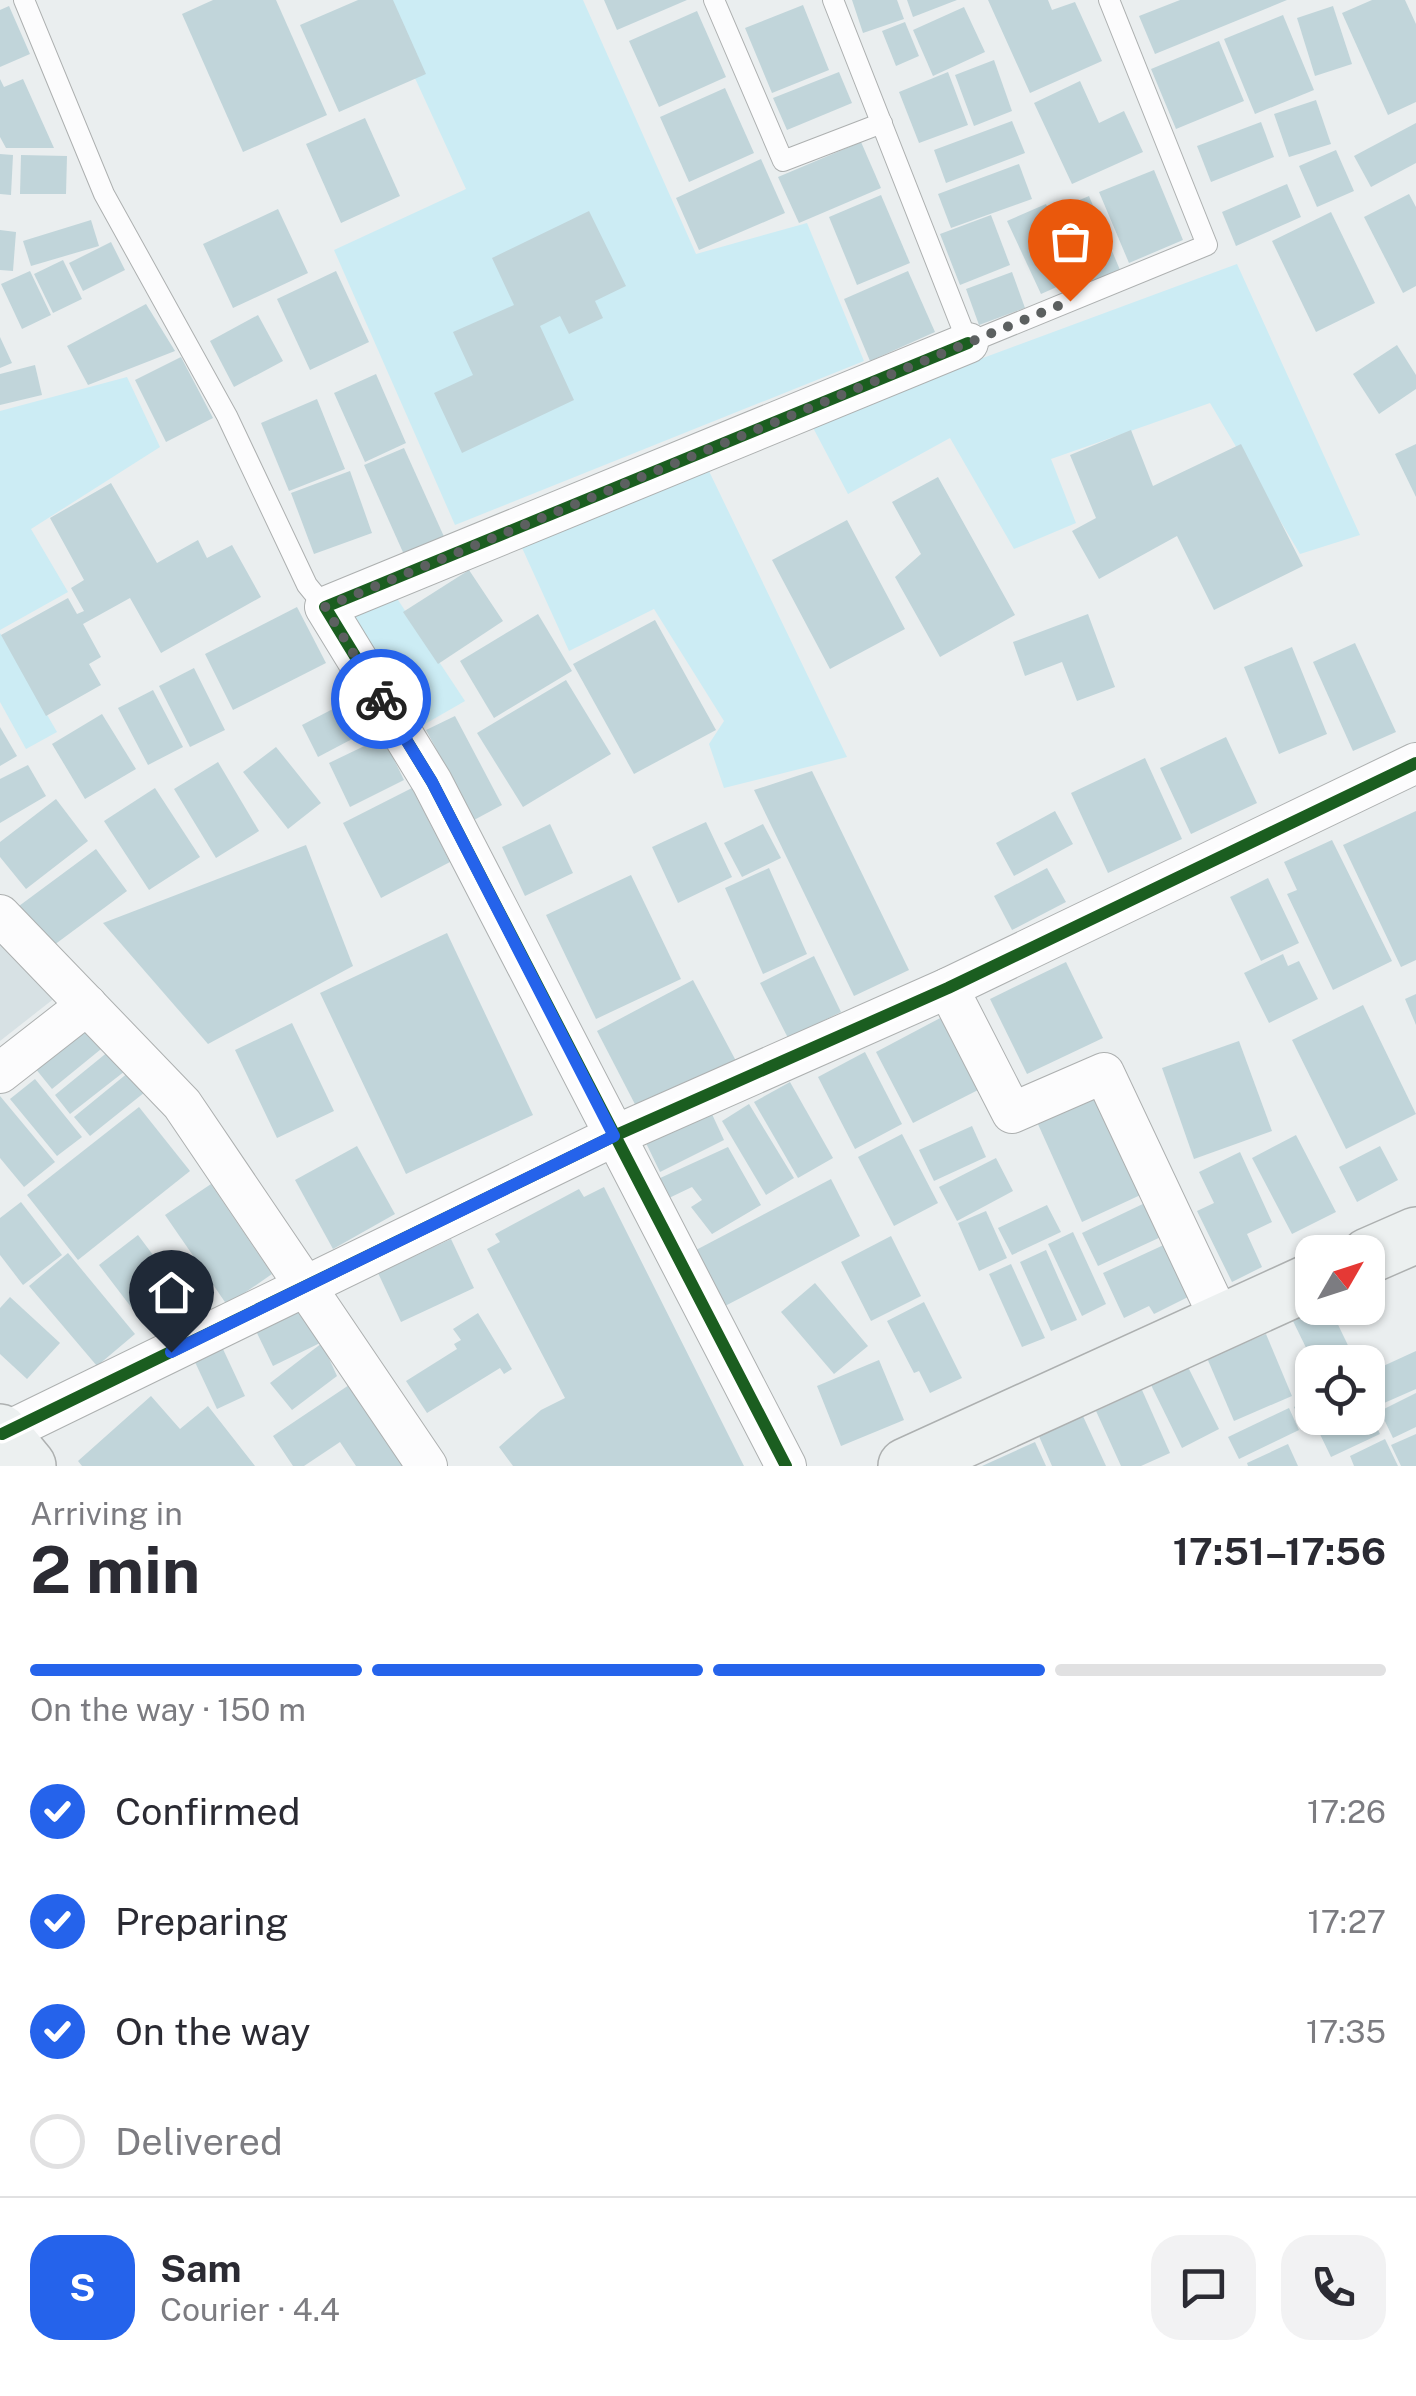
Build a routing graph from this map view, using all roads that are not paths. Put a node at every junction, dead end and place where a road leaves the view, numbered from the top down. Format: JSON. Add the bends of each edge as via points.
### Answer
{"nodes":[{"id":1,"x":24,"y":0,"type":"edge"},
{"id":2,"x":833,"y":0,"type":"edge"},
{"id":3,"x":1109,"y":0,"type":"edge"},
{"id":4,"x":723,"y":3,"type":"edge"},
{"id":5,"x":882,"y":123,"type":"junction"},
{"id":6,"x":968,"y":343,"type":"junction"},
{"id":7,"x":325,"y":607,"type":"junction"},
{"id":8,"x":1416,"y":763,"type":"edge"},
{"id":9,"x":0,"y":915,"type":"edge"},
{"id":10,"x":948,"y":988,"type":"junction"},
{"id":11,"x":88,"y":1005,"type":"junction"},
{"id":12,"x":0,"y":1074,"type":"edge"},
{"id":13,"x":614,"y":1136,"type":"junction"},
{"id":14,"x":1416,"y":1235,"type":"edge"},
{"id":15,"x":1385,"y":1249,"type":"edge"},
{"id":16,"x":306,"y":1286,"type":"junction"},
{"id":17,"x":1295,"y":1288,"type":"edge"},
{"id":18,"x":1221,"y":1321,"type":"junction"},
{"id":19,"x":10,"y":1444,"type":"edge"},
{"id":20,"x":427,"y":1466,"type":"edge"},
{"id":21,"x":786,"y":1466,"type":"edge"},
{"id":22,"x":906,"y":1466,"type":"edge"}],
"edges":[{"from":1,"to":7,"type":"lane","via":[[104,194],[227,416],[307,585]]},
{"from":2,"to":5,"type":"lane"},
{"from":3,"to":6,"type":"lane","via":[[1207,245]]},
{"from":4,"to":5,"type":"lane","via":[[783,161]]},
{"from":5,"to":6,"type":"lane"},
{"from":6,"to":7,"type":"street"},
{"from":7,"to":13,"type":"street","via":[[432,782]]},
{"from":8,"to":10,"type":"street"},
{"from":9,"to":11,"type":"street"},
{"from":10,"to":13,"type":"street"},
{"from":10,"to":18,"type":"street","via":[[1012,1114],[1104,1072]]},
{"from":11,"to":12,"type":"street"},
{"from":11,"to":16,"type":"street","via":[[182,1104]]},
{"from":13,"to":16,"type":"street"},
{"from":13,"to":21,"type":"street"},
{"from":14,"to":15,"type":"street"},
{"from":16,"to":19,"type":"street"},
{"from":16,"to":20,"type":"street"},
{"from":17,"to":18,"type":"street"},
{"from":18,"to":22,"type":"street"}]}
